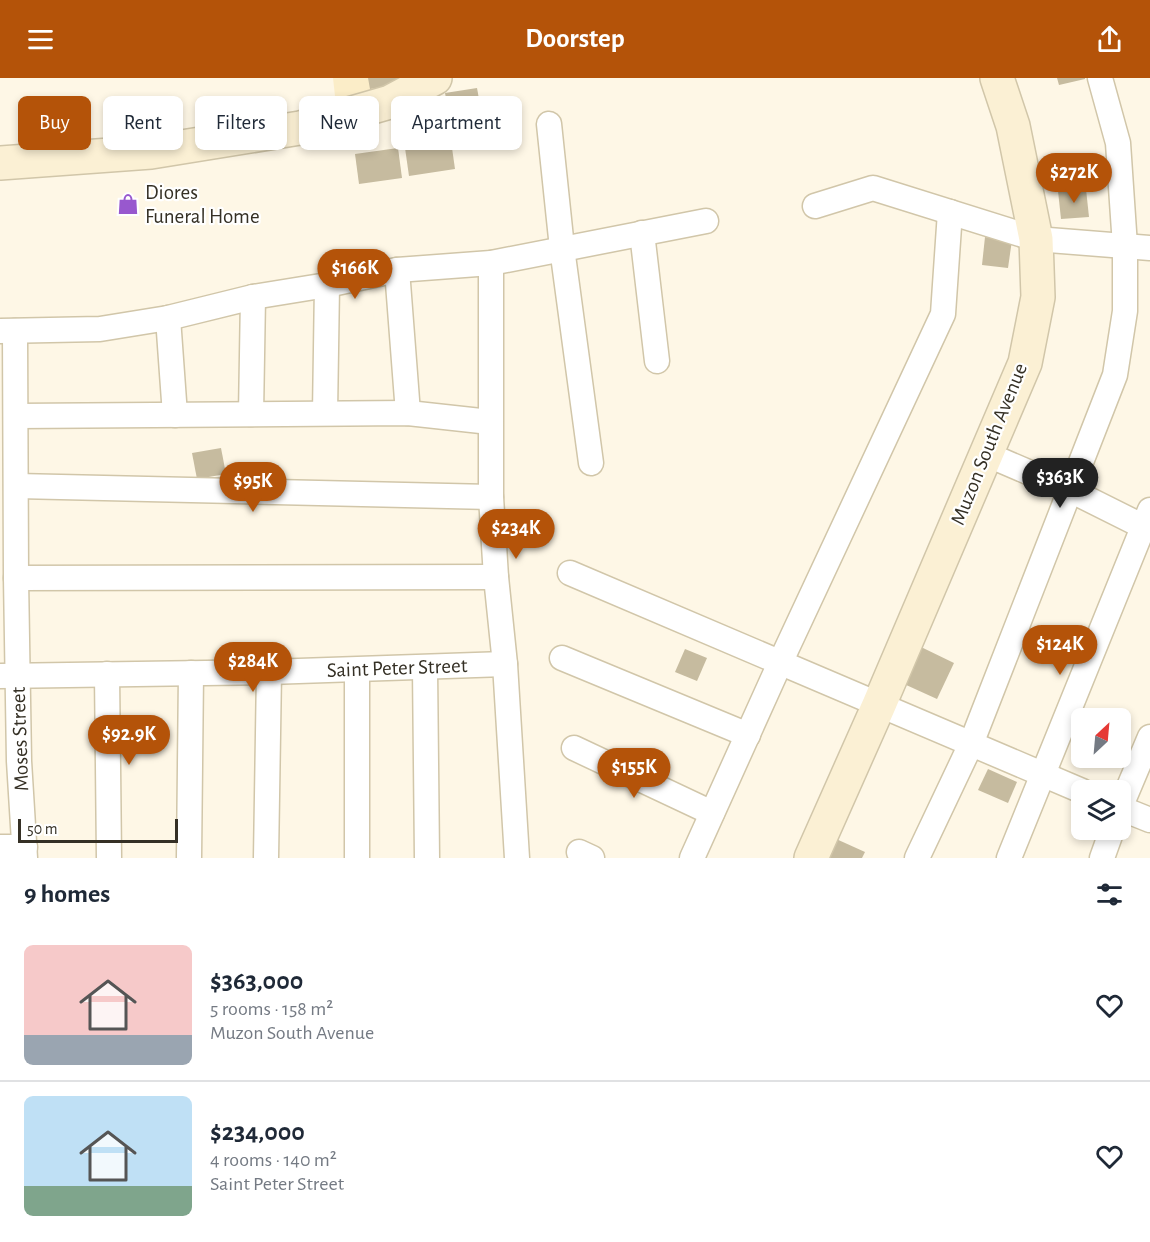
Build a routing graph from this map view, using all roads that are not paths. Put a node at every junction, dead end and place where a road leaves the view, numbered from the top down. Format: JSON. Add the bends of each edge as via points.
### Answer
{"nodes":[{"id":1,"x":435,"y":78,"type":"edge"},
{"id":2,"x":997,"y":78,"type":"edge"},
{"id":3,"x":1100,"y":78,"type":"edge"},
{"id":4,"x":549,"y":124,"type":"dead end"},
{"id":5,"x":0,"y":163,"type":"edge"},
{"id":6,"x":815,"y":206,"type":"dead end"},
{"id":7,"x":950,"y":212,"type":"junction"},
{"id":8,"x":706,"y":221,"type":"dead end"},
{"id":9,"x":642,"y":233,"type":"junction"},
{"id":10,"x":1036,"y":238,"type":"junction"},
{"id":11,"x":1125,"y":246,"type":"junction"},
{"id":12,"x":562,"y":248,"type":"junction"},
{"id":13,"x":1150,"y":248,"type":"edge"},
{"id":14,"x":491,"y":262,"type":"junction"},
{"id":15,"x":397,"y":270,"type":"junction"},
{"id":16,"x":327,"y":285,"type":"junction"},
{"id":17,"x":253,"y":297,"type":"junction"},
{"id":18,"x":168,"y":318,"type":"junction"},
{"id":19,"x":8,"y":331,"type":"edge"},
{"id":20,"x":657,"y":361,"type":"dead end"},
{"id":21,"x":325,"y":413,"type":"junction"},
{"id":22,"x":408,"y":413,"type":"junction"},
{"id":23,"x":251,"y":414,"type":"junction"},
{"id":24,"x":175,"y":415,"type":"junction"},
{"id":25,"x":17,"y":416,"type":"junction"},
{"id":26,"x":490,"y":422,"type":"junction"},
{"id":27,"x":986,"y":454,"type":"junction"},
{"id":28,"x":591,"y":463,"type":"dead end"},
{"id":29,"x":17,"y":486,"type":"junction"},
{"id":30,"x":1070,"y":490,"type":"junction"},
{"id":31,"x":491,"y":497,"type":"junction"},
{"id":32,"x":1148,"y":522,"type":"edge"},
{"id":33,"x":570,"y":573,"type":"dead end"},
{"id":34,"x":496,"y":577,"type":"junction"},
{"id":35,"x":16,"y":578,"type":"junction"},
{"id":36,"x":562,"y":658,"type":"dead end"},
{"id":37,"x":780,"y":663,"type":"junction"},
{"id":38,"x":505,"y":664,"type":"junction"},
{"id":39,"x":425,"y":668,"type":"junction"},
{"id":40,"x":357,"y":670,"type":"junction"},
{"id":41,"x":269,"y":672,"type":"junction"},
{"id":42,"x":191,"y":673,"type":"junction"},
{"id":43,"x":107,"y":674,"type":"junction"},
{"id":44,"x":9,"y":676,"type":"edge"},
{"id":45,"x":879,"y":705,"type":"junction"},
{"id":46,"x":748,"y":735,"type":"junction"},
{"id":47,"x":1150,"y":737,"type":"edge"},
{"id":48,"x":971,"y":744,"type":"junction"},
{"id":49,"x":574,"y":748,"type":"dead end"},
{"id":50,"x":10,"y":761,"type":"edge"},
{"id":51,"x":1042,"y":775,"type":"junction"},
{"id":52,"x":1131,"y":784,"type":"edge"},
{"id":53,"x":1071,"y":787,"type":"edge"},
{"id":54,"x":1131,"y":812,"type":"edge"},
{"id":55,"x":712,"y":813,"type":"junction"},
{"id":56,"x":1150,"y":820,"type":"edge"},
{"id":57,"x":1108,"y":840,"type":"edge"},
{"id":58,"x":0,"y":848,"type":"edge"},
{"id":59,"x":25,"y":853,"type":"edge"},
{"id":60,"x":109,"y":858,"type":"edge"},
{"id":61,"x":189,"y":858,"type":"edge"},
{"id":62,"x":266,"y":858,"type":"edge"},
{"id":63,"x":357,"y":858,"type":"edge"},
{"id":64,"x":428,"y":858,"type":"edge"},
{"id":65,"x":517,"y":858,"type":"edge"},
{"id":66,"x":692,"y":858,"type":"edge"},
{"id":67,"x":812,"y":858,"type":"edge"},
{"id":68,"x":917,"y":858,"type":"edge"},
{"id":69,"x":1009,"y":858,"type":"edge"},
{"id":70,"x":1102,"y":858,"type":"edge"}],
"edges":[{"from":1,"to":5,"type":"street","via":[[390,102],[300,128],[151,152]]},
{"from":2,"to":10,"type":"street","name":"Muzon South Avenue","via":[[1013,126]]},
{"from":3,"to":11,"type":"street","via":[[1118,143]]},
{"from":4,"to":12,"type":"street"},
{"from":6,"to":7,"type":"street","via":[[873,188]]},
{"from":7,"to":10,"type":"street"},
{"from":7,"to":37,"type":"street","via":[[943,314]]},
{"from":8,"to":9,"type":"street"},
{"from":9,"to":12,"type":"street"},
{"from":9,"to":20,"type":"street"},
{"from":10,"to":11,"type":"street"},
{"from":10,"to":27,"type":"street","name":"Muzon South Avenue","via":[[1038,297],[1024,363]]},
{"from":11,"to":13,"type":"street"},
{"from":11,"to":30,"type":"street","via":[[1125,311],[1114,375]]},
{"from":12,"to":14,"type":"street"},
{"from":12,"to":28,"type":"street"},
{"from":14,"to":15,"type":"street"},
{"from":14,"to":26,"type":"street"},
{"from":15,"to":16,"type":"street"},
{"from":15,"to":22,"type":"street"},
{"from":16,"to":17,"type":"street"},
{"from":16,"to":21,"type":"street"},
{"from":17,"to":18,"type":"street"},
{"from":17,"to":23,"type":"street"},
{"from":18,"to":19,"type":"street","via":[[100,329]]},
{"from":18,"to":24,"type":"street"},
{"from":19,"to":25,"type":"street","name":"Moses Street"},
{"from":21,"to":22,"type":"street"},
{"from":21,"to":23,"type":"street"},
{"from":22,"to":26,"type":"street"},
{"from":23,"to":24,"type":"street"},
{"from":24,"to":25,"type":"street"},
{"from":25,"to":29,"type":"street","name":"Moses Street"},
{"from":26,"to":31,"type":"street"},
{"from":27,"to":30,"type":"street"},
{"from":27,"to":45,"type":"street","name":"Muzon South Avenue"},
{"from":29,"to":31,"type":"street"},
{"from":29,"to":35,"type":"street","name":"Moses Street"},
{"from":30,"to":32,"type":"street"},
{"from":30,"to":48,"type":"street"},
{"from":31,"to":34,"type":"street"},
{"from":32,"to":51,"type":"street"},
{"from":33,"to":37,"type":"street"},
{"from":34,"to":35,"type":"street"},
{"from":34,"to":38,"type":"street"},
{"from":35,"to":44,"type":"street","name":"Moses Street"},
{"from":36,"to":46,"type":"street"},
{"from":37,"to":45,"type":"street"},
{"from":37,"to":46,"type":"street"},
{"from":38,"to":39,"type":"street","name":"Saint Peter Street"},
{"from":38,"to":65,"type":"street"},
{"from":39,"to":40,"type":"street","name":"Saint Peter Street"},
{"from":39,"to":64,"type":"street"},
{"from":40,"to":41,"type":"street","name":"Saint Peter Street"},
{"from":40,"to":63,"type":"street"},
{"from":41,"to":42,"type":"street","name":"Saint Peter Street"},
{"from":41,"to":62,"type":"street"},
{"from":42,"to":43,"type":"street","name":"Saint Peter Street"},
{"from":42,"to":61,"type":"street"},
{"from":43,"to":44,"type":"street","name":"Saint Peter Street"},
{"from":43,"to":60,"type":"street"},
{"from":44,"to":50,"type":"street","name":"Moses Street"},
{"from":45,"to":48,"type":"street"},
{"from":45,"to":67,"type":"street","name":"Muzon South Avenue"},
{"from":46,"to":55,"type":"street"},
{"from":47,"to":52,"type":"street"},
{"from":48,"to":51,"type":"street"},
{"from":48,"to":68,"type":"street"},
{"from":49,"to":55,"type":"street"},
{"from":50,"to":59,"type":"street","name":"Moses Street"},
{"from":51,"to":53,"type":"street"},
{"from":51,"to":69,"type":"street"},
{"from":54,"to":56,"type":"street"},
{"from":55,"to":66,"type":"street"},
{"from":57,"to":70,"type":"street"},
{"from":58,"to":59,"type":"street"}]}
